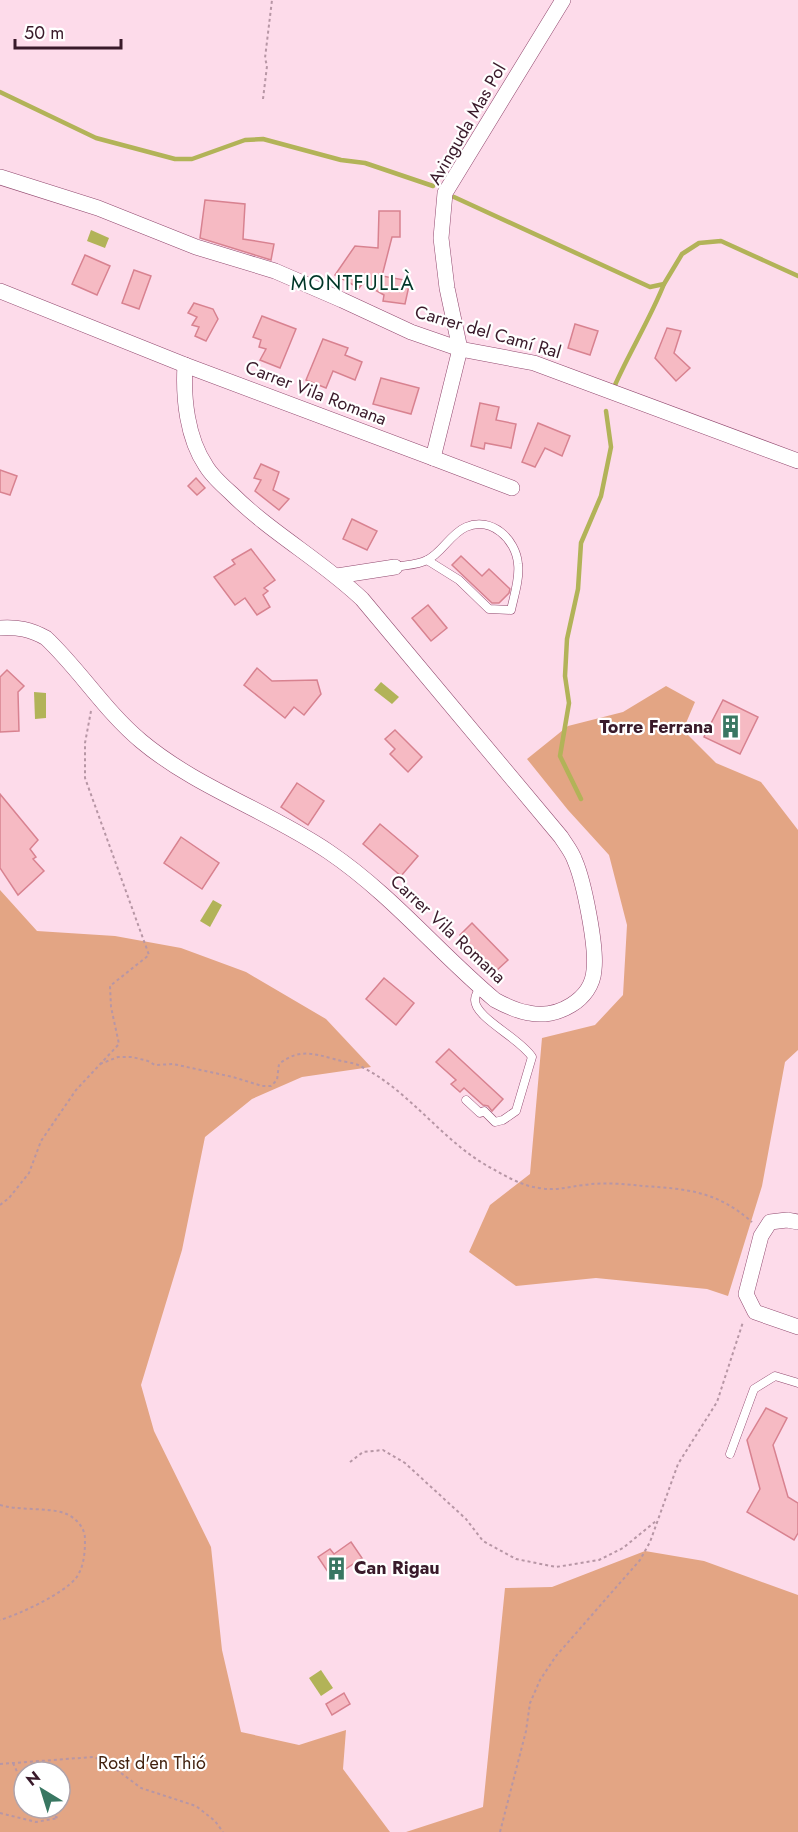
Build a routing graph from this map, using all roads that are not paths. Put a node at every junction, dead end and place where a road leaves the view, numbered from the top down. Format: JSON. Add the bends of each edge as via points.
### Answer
{"nodes":[{"id":1,"x":563,"y":0,"type":"edge"},
{"id":2,"x":0,"y":177,"type":"edge"},
{"id":3,"x":0,"y":291,"type":"edge"},
{"id":4,"x":460,"y":349,"type":"junction"},
{"id":5,"x":185,"y":365,"type":"junction"},
{"id":6,"x":433,"y":458,"type":"junction"},
{"id":7,"x":798,"y":461,"type":"edge"},
{"id":8,"x":512,"y":488,"type":"dead end"},
{"id":9,"x":427,"y":560,"type":"junction"},
{"id":10,"x":395,"y":567,"type":"joint"},
{"id":11,"x":337,"y":576,"type":"junction"},
{"id":12,"x":0,"y":628,"type":"edge"},
{"id":13,"x":480,"y":987,"type":"junction"},
{"id":14,"x":466,"y":1100,"type":"dead end"},
{"id":15,"x":798,"y":1222,"type":"edge"},
{"id":16,"x":798,"y":1327,"type":"edge"},
{"id":17,"x":798,"y":1383,"type":"edge"},
{"id":18,"x":730,"y":1454,"type":"dead end"}],
"edges":[{"from":1,"to":4,"type":"street","name":"Avinguda Mas Pol","via":[[445,193],[441,238]]},
{"from":2,"to":4,"type":"street","name":"Carrer del Camí Ral","via":[[275,272],[411,333]]},
{"from":3,"to":5,"type":"street","name":"Carrer Vila Romana"},
{"from":4,"to":6,"type":"street"},
{"from":4,"to":7,"type":"street","name":"Carrer del Camí Ral","via":[[534,363]]},
{"from":5,"to":6,"type":"street","name":"Carrer Vila Romana"},
{"from":5,"to":11,"type":"street","name":"Carrer Vila Romana","via":[[183,395],[195,446],[206,467],[269,526]]},
{"from":6,"to":8,"type":"street","name":"Carrer Vila Romana"},
{"from":9,"to":9,"type":"lane","via":[[464,528],[490,525],[505,536],[516,553],[519,566],[511,610],[489,609],[459,580]]},
{"from":9,"to":10,"type":"lane"},
{"from":10,"to":11,"type":"street"},
{"from":11,"to":13,"type":"street","name":"Carrer Vila Romana","via":[[362,599],[544,815],[579,870],[595,969],[591,985],[582,997],[550,1014],[531,1014],[495,1000]]},
{"from":12,"to":13,"type":"street","name":"Carrer Vila Romana","via":[[33,630],[46,638],[122,724],[170,763],[316,843],[356,871]]},
{"from":13,"to":14,"type":"lane","via":[[474,998],[481,1015],[526,1047],[532,1057],[516,1111],[504,1120],[495,1122]]},
{"from":15,"to":16,"type":"street","via":[[770,1222],[762,1234],[746,1294],[755,1312]]},
{"from":17,"to":18,"type":"lane","via":[[775,1376],[754,1389]]}]}
